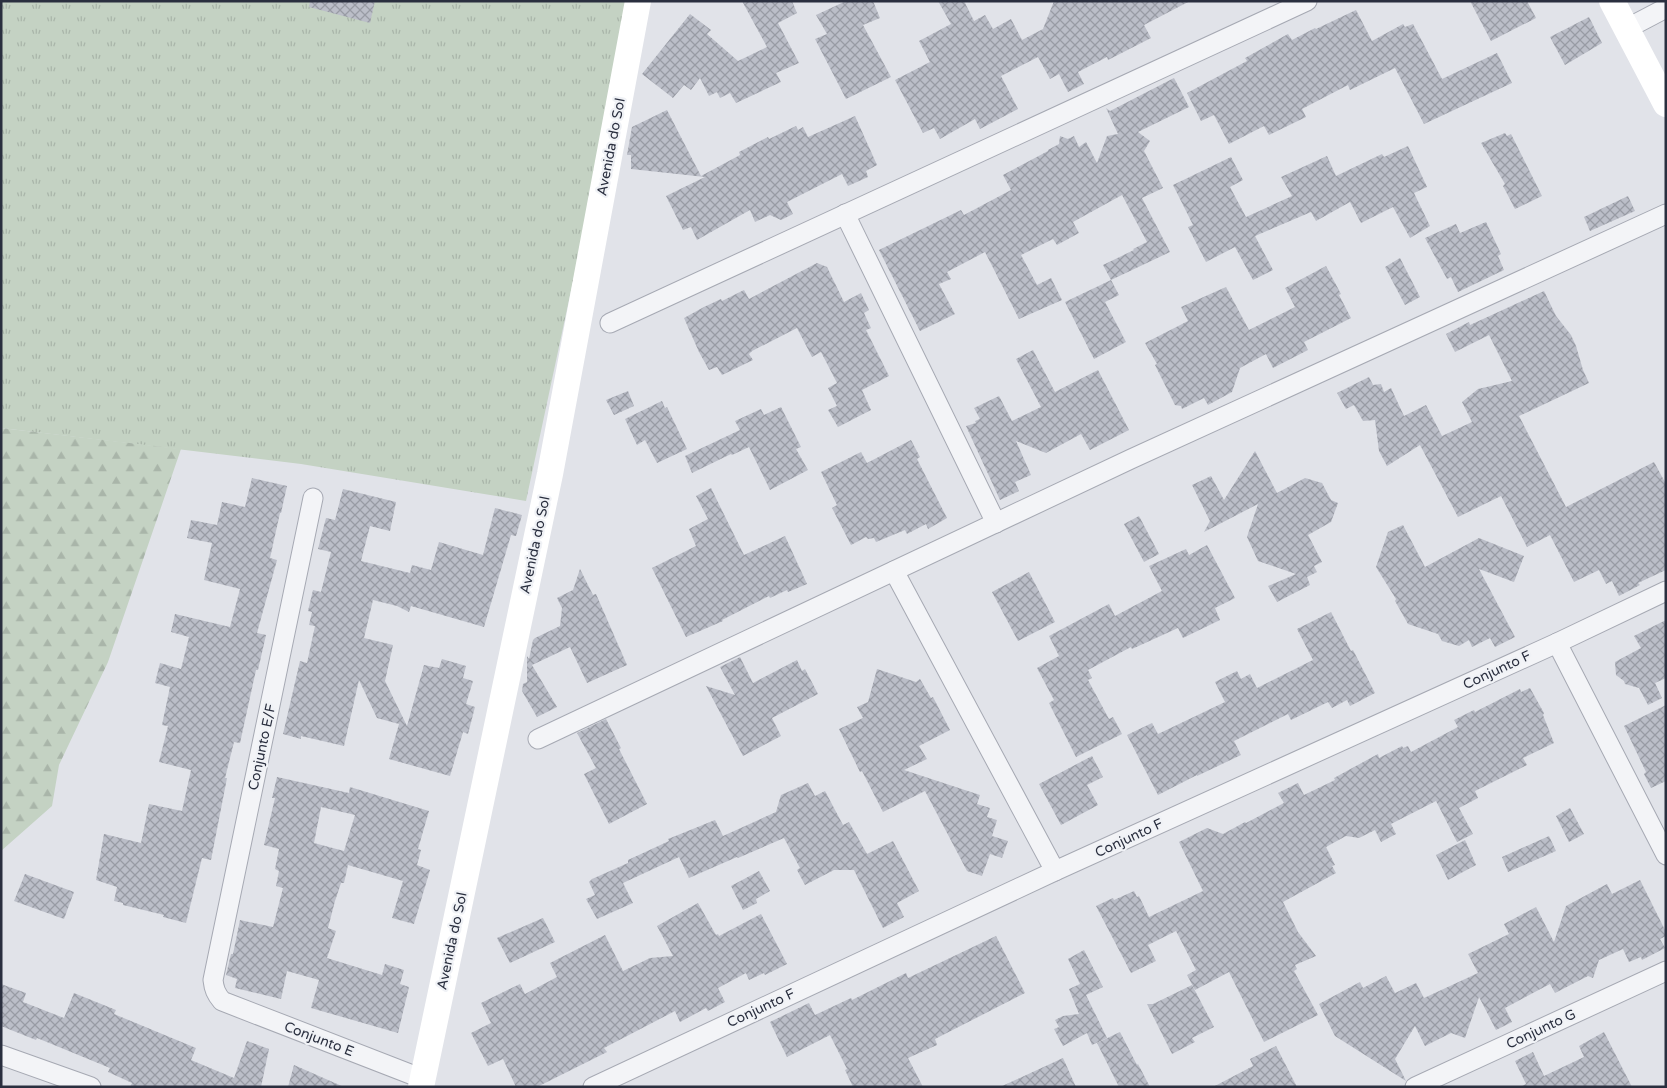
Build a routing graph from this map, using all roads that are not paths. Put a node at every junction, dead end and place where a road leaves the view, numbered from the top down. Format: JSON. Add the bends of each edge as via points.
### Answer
{"nodes":[{"id":1,"x":638,"y":1,"type":"edge"},
{"id":2,"x":1307,"y":1,"type":"edge"},
{"id":3,"x":1612,"y":1,"type":"edge"},
{"id":4,"x":1666,"y":8,"type":"edge"},
{"id":5,"x":1626,"y":30,"type":"junction"},
{"id":6,"x":1666,"y":104,"type":"edge"},
{"id":7,"x":845,"y":214,"type":"junction"},
{"id":8,"x":1666,"y":214,"type":"edge"},
{"id":9,"x":610,"y":323,"type":"dead end"},
{"id":10,"x":313,"y":498,"type":"dead end"},
{"id":11,"x":996,"y":523,"type":"junction"},
{"id":12,"x":894,"y":571,"type":"junction"},
{"id":13,"x":1666,"y":591,"type":"edge"},
{"id":14,"x":1557,"y":643,"type":"junction"},
{"id":15,"x":538,"y":739,"type":"dead end"},
{"id":16,"x":1666,"y":855,"type":"edge"},
{"id":17,"x":1056,"y":872,"type":"junction"},
{"id":18,"x":1666,"y":971,"type":"edge"},
{"id":19,"x":218,"y":996,"type":"joint"},
{"id":20,"x":1,"y":1055,"type":"edge"},
{"id":21,"x":422,"y":1083,"type":"edge"},
{"id":22,"x":92,"y":1087,"type":"edge"},
{"id":23,"x":592,"y":1087,"type":"edge"},
{"id":24,"x":1415,"y":1087,"type":"edge"}],
"edges":[{"from":1,"to":21,"type":"street","name":"Avenida do Sol","via":[[550,474]]},
{"from":2,"to":7,"type":"street"},
{"from":3,"to":5,"type":"street"},
{"from":4,"to":5,"type":"street"},
{"from":5,"to":6,"type":"street"},
{"from":7,"to":9,"type":"street"},
{"from":7,"to":11,"type":"street"},
{"from":8,"to":11,"type":"street"},
{"from":10,"to":19,"type":"street","name":"Conjunto E/F","via":[[213,980]]},
{"from":11,"to":12,"type":"street"},
{"from":12,"to":15,"type":"street"},
{"from":12,"to":17,"type":"street"},
{"from":13,"to":14,"type":"street","name":"Conjunto F"},
{"from":14,"to":16,"type":"street"},
{"from":14,"to":17,"type":"street","name":"Conjunto F"},
{"from":17,"to":23,"type":"street","name":"Conjunto F"},
{"from":18,"to":24,"type":"street","name":"Conjunto G"},
{"from":19,"to":21,"type":"street","name":"Conjunto E"},
{"from":20,"to":22,"type":"street"}]}
